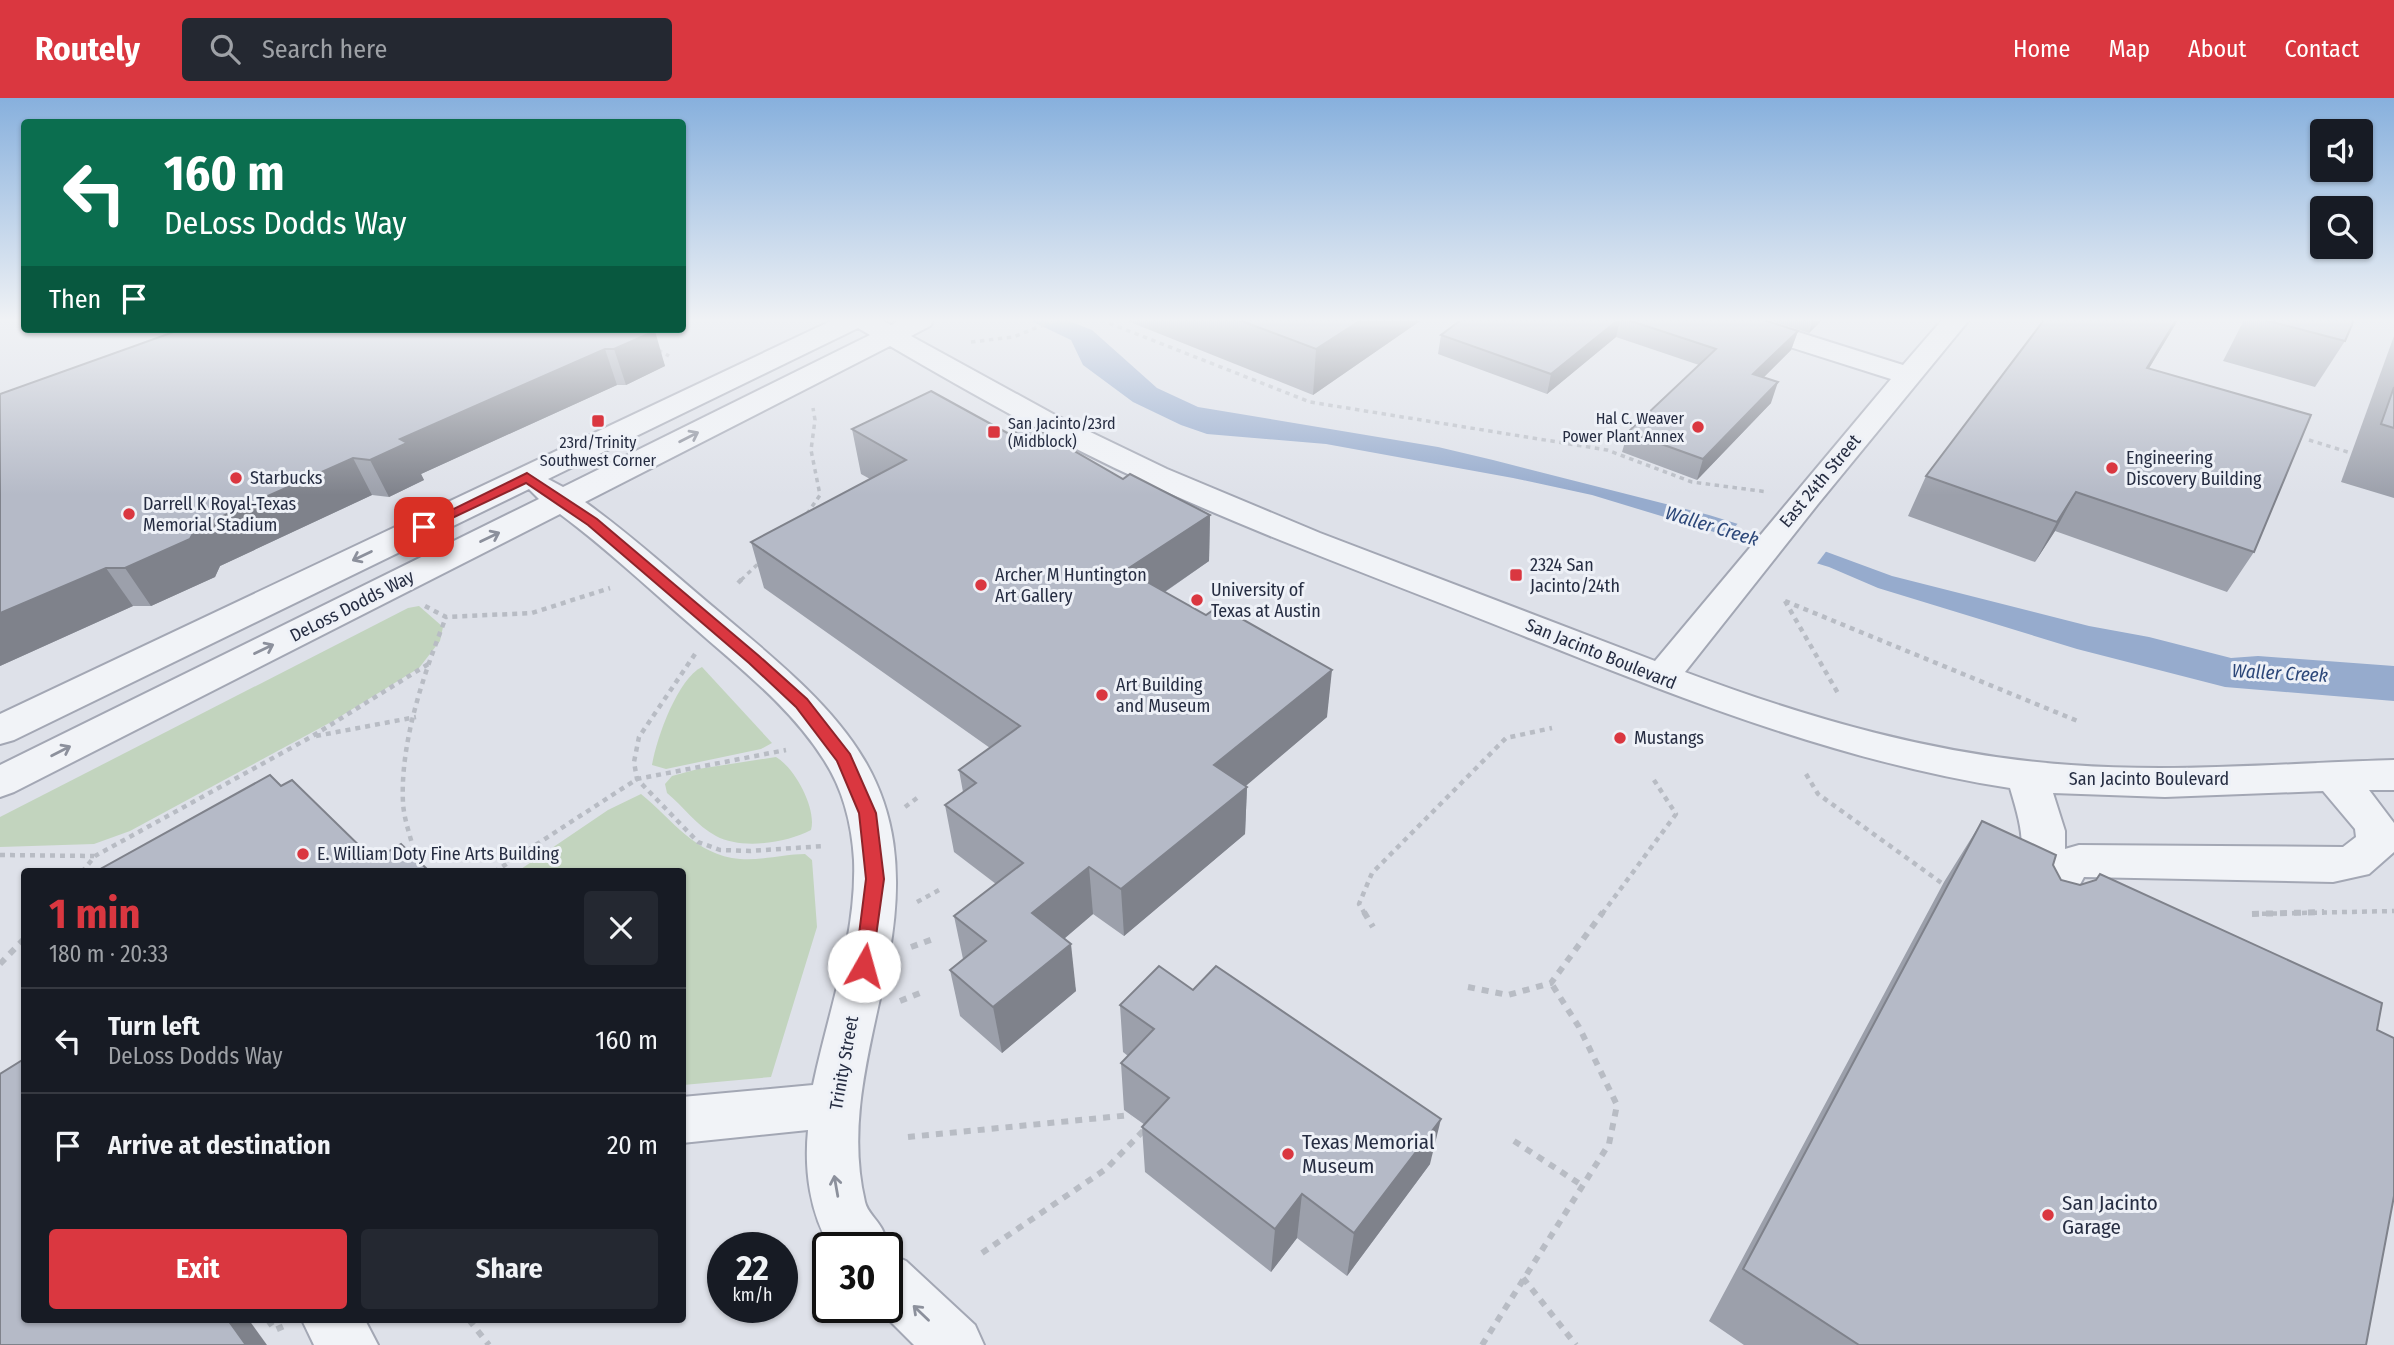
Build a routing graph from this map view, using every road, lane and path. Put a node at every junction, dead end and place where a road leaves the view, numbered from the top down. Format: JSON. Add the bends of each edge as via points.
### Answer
{"nodes":[{"id":1,"x":733,"y":378,"type":"edge"},
{"id":2,"x":793,"y":378,"type":"edge"},
{"id":3,"x":981,"y":378,"type":"edge"},
{"id":4,"x":1249,"y":378,"type":"edge"},
{"id":5,"x":1907,"y":378,"type":"edge"},
{"id":6,"x":811,"y":400,"type":"dead end"},
{"id":7,"x":2309,"y":440,"type":"edge"},
{"id":8,"x":2351,"y":453,"type":"dead end"},
{"id":9,"x":527,"y":477,"type":"junction"},
{"id":10,"x":563,"y":501,"type":"junction"},
{"id":11,"x":1785,"y":503,"type":"junction"},
{"id":12,"x":804,"y":519,"type":"edge"},
{"id":13,"x":769,"y":554,"type":"edge"},
{"id":14,"x":738,"y":583,"type":"dead end"},
{"id":15,"x":610,"y":588,"type":"dead end"},
{"id":16,"x":415,"y":601,"type":"dead end"},
{"id":17,"x":446,"y":617,"type":"junction"},
{"id":18,"x":695,"y":654,"type":"dead end"},
{"id":19,"x":430,"y":663,"type":"junction"},
{"id":20,"x":126,"y":670,"type":"junction"},
{"id":21,"x":1661,"y":678,"type":"junction"},
{"id":22,"x":1839,"y":695,"type":"dead end"},
{"id":23,"x":159,"y":702,"type":"junction"},
{"id":24,"x":416,"y":717,"type":"junction"},
{"id":25,"x":2080,"y":722,"type":"dead end"},
{"id":26,"x":1552,"y":729,"type":"dead end"},
{"id":27,"x":0,"y":730,"type":"edge"},
{"id":28,"x":312,"y":737,"type":"junction"},
{"id":29,"x":786,"y":750,"type":"dead end"},
{"id":30,"x":1806,"y":775,"type":"dead end"},
{"id":31,"x":2332,"y":775,"type":"junction"},
{"id":32,"x":2394,"y":775,"type":"edge"},
{"id":33,"x":2027,"y":776,"type":"junction"},
{"id":34,"x":1652,"y":777,"type":"dead end"},
{"id":35,"x":637,"y":779,"type":"junction"},
{"id":36,"x":0,"y":782,"type":"edge"},
{"id":37,"x":825,"y":846,"type":"dead end"},
{"id":38,"x":0,"y":855,"type":"edge"},
{"id":39,"x":95,"y":856,"type":"junction"},
{"id":40,"x":402,"y":858,"type":"edge"},
{"id":41,"x":85,"y":868,"type":"edge"},
{"id":42,"x":500,"y":868,"type":"edge"},
{"id":43,"x":1943,"y":884,"type":"dead end"},
{"id":44,"x":2394,"y":911,"type":"edge"},
{"id":45,"x":2252,"y":914,"type":"dead end"},
{"id":46,"x":1373,"y":927,"type":"dead end"},
{"id":47,"x":21,"y":942,"type":"edge"},
{"id":48,"x":0,"y":964,"type":"edge"},
{"id":49,"x":1551,"y":983,"type":"junction"},
{"id":50,"x":1468,"y":987,"type":"dead end"},
{"id":51,"x":835,"y":1105,"type":"junction"},
{"id":52,"x":1131,"y":1115,"type":"edge"},
{"id":53,"x":686,"y":1120,"type":"edge"},
{"id":54,"x":1147,"y":1127,"type":"edge"},
{"id":55,"x":908,"y":1137,"type":"dead end"},
{"id":56,"x":1514,"y":1141,"type":"dead end"},
{"id":57,"x":1583,"y":1186,"type":"junction"},
{"id":58,"x":853,"y":1232,"type":"edge"},
{"id":59,"x":982,"y":1252,"type":"dead end"},
{"id":60,"x":1524,"y":1278,"type":"junction"},
{"id":61,"x":903,"y":1295,"type":"edge"},
{"id":62,"x":332,"y":1323,"type":"edge"},
{"id":63,"x":471,"y":1323,"type":"edge"},
{"id":64,"x":349,"y":1345,"type":"edge"},
{"id":65,"x":489,"y":1345,"type":"edge"},
{"id":66,"x":955,"y":1345,"type":"edge"},
{"id":67,"x":1482,"y":1345,"type":"edge"},
{"id":68,"x":1576,"y":1345,"type":"edge"}],
"edges":[{"from":1,"to":9,"type":"street"},
{"from":10,"to":2,"type":"street","name":"DeLoss Dodds Way","one_way":true},
{"from":3,"to":21,"type":"street","name":"San Jacinto Boulevard","via":[[1107,453],[1189,490]]},
{"from":4,"to":11,"type":"path","via":[[1310,402],[1606,450],[1692,482]]},
{"from":5,"to":11,"type":"street","name":"East 24th Street"},
{"from":6,"to":12,"type":"path","via":[[815,420],[811,450],[820,495]]},
{"from":7,"to":8,"type":"path"},
{"from":9,"to":10,"type":"street","name":"Trinity Street"},
{"from":9,"to":20,"type":"street","one_way":true},
{"from":23,"to":10,"type":"street","name":"DeLoss Dodds Way","one_way":true},
{"from":10,"to":51,"type":"street","name":"Trinity Street","via":[[802,703],[844,759],[867,813],[875,879],[864,966]]},
{"from":11,"to":21,"type":"street","name":"East 24th Street","via":[[1741,579]]},
{"from":13,"to":14,"type":"path"},
{"from":15,"to":17,"type":"path","via":[[532,613]]},
{"from":16,"to":17,"type":"path"},
{"from":17,"to":19,"type":"path"},
{"from":18,"to":35,"type":"path","via":[[639,737],[634,762]]},
{"from":19,"to":24,"type":"path"},
{"from":19,"to":28,"type":"path"},
{"from":20,"to":23,"type":"street"},
{"from":20,"to":27,"type":"street"},
{"from":21,"to":33,"type":"street","name":"San Jacinto Boulevard","via":[[1863,745]]},
{"from":22,"to":25,"type":"path","via":[[1785,601]]},
{"from":36,"to":23,"type":"street","name":"DeLoss Dodds Way","one_way":true},
{"from":24,"to":28,"type":"path"},
{"from":24,"to":40,"type":"path","via":[[403,771],[403,805],[414,851]]},
{"from":26,"to":46,"type":"path","via":[[1506,738],[1372,873],[1359,904]]},
{"from":28,"to":39,"type":"path"},
{"from":29,"to":35,"type":"path"},
{"from":30,"to":43,"type":"path","via":[[1818,794]]},
{"from":31,"to":32,"type":"street","name":"San Jacinto Boulevard"},
{"from":31,"to":33,"type":"street","name":"San Jacinto Boulevard","via":[[2136,782]]},
{"from":31,"to":33,"type":"street","via":[[2376,828],[2378,843],[2354,862],[2079,860],[2066,867],[2031,923],[2044,831]]},
{"from":34,"to":49,"type":"path","via":[[1676,814]]},
{"from":35,"to":37,"type":"path","via":[[698,842],[720,850]]},
{"from":35,"to":42,"type":"path"},
{"from":38,"to":39,"type":"path"},
{"from":39,"to":41,"type":"path"},
{"from":44,"to":45,"type":"path"},
{"from":47,"to":48,"type":"path"},
{"from":49,"to":50,"type":"path","via":[[1508,995]]},
{"from":49,"to":57,"type":"path","via":[[1617,1105],[1609,1144]]},
{"from":51,"to":53,"type":"street"},
{"from":58,"to":51,"type":"street","name":"Trinity Street","one_way":true,"via":[[842,1215],[832,1161]]},
{"from":52,"to":55,"type":"path"},
{"from":54,"to":59,"type":"path","via":[[1106,1170]]},
{"from":56,"to":57,"type":"path"},
{"from":57,"to":60,"type":"path"},
{"from":60,"to":67,"type":"path"},
{"from":60,"to":68,"type":"path"},
{"from":66,"to":61,"type":"street","one_way":true},
{"from":62,"to":64,"type":"street"},
{"from":63,"to":65,"type":"path"}]}
